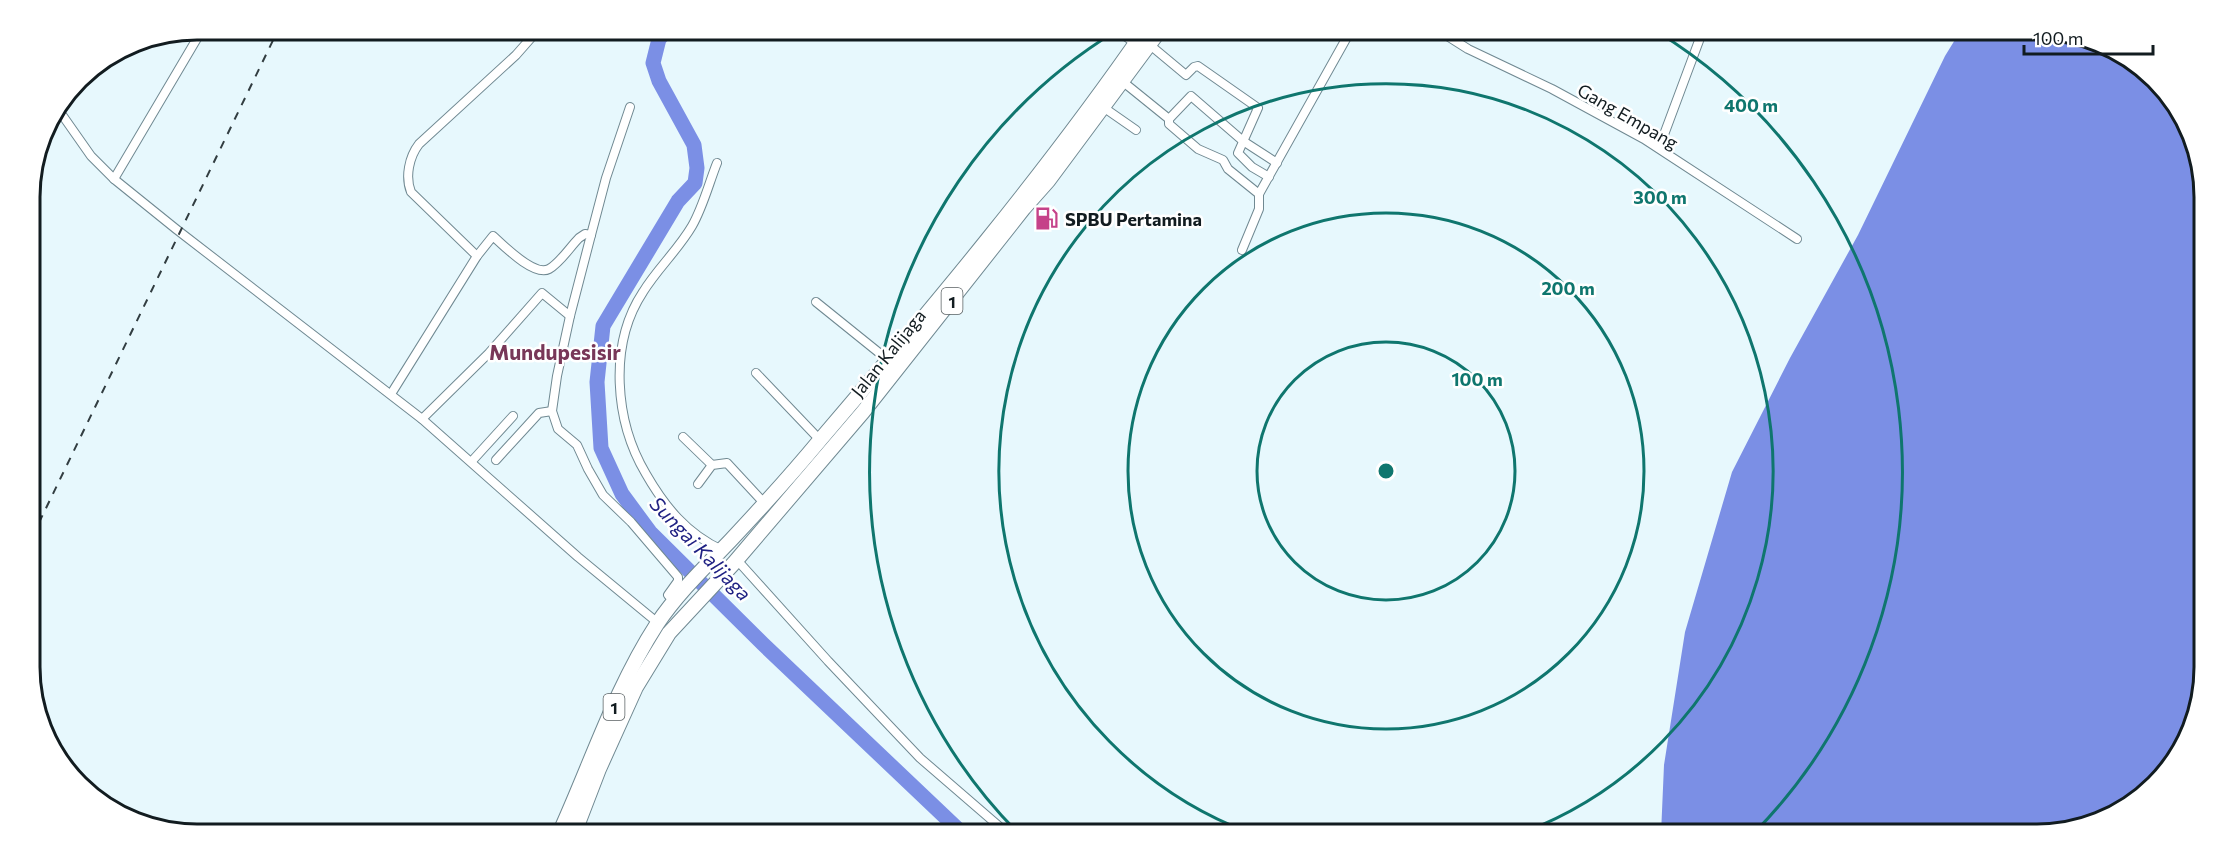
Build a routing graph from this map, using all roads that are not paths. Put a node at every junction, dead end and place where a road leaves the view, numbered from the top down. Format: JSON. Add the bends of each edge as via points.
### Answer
{"nodes":[{"id":1,"x":196,"y":40,"type":"edge"},
{"id":2,"x":529,"y":40,"type":"edge"},
{"id":3,"x":1131,"y":40,"type":"edge"},
{"id":4,"x":1139,"y":40,"type":"edge"},
{"id":5,"x":1153,"y":40,"type":"edge"},
{"id":6,"x":1345,"y":40,"type":"edge"},
{"id":7,"x":1454,"y":40,"type":"edge"},
{"id":8,"x":1699,"y":40,"type":"edge"},
{"id":9,"x":1136,"y":44,"type":"junction"},
{"id":10,"x":1150,"y":45,"type":"junction"},
{"id":11,"x":1122,"y":81,"type":"junction"},
{"id":12,"x":630,"y":107,"type":"dead end"},
{"id":13,"x":1103,"y":107,"type":"junction"},
{"id":14,"x":63,"y":116,"type":"edge"},
{"id":15,"x":1169,"y":119,"type":"junction"},
{"id":16,"x":1136,"y":130,"type":"dead end"},
{"id":17,"x":1243,"y":141,"type":"junction"},
{"id":18,"x":1659,"y":148,"type":"junction"},
{"id":19,"x":1277,"y":162,"type":"junction"},
{"id":20,"x":717,"y":163,"type":"dead end"},
{"id":21,"x":1269,"y":177,"type":"junction"},
{"id":22,"x":114,"y":179,"type":"junction"},
{"id":23,"x":1259,"y":194,"type":"junction"},
{"id":24,"x":591,"y":235,"type":"junction"},
{"id":25,"x":1797,"y":239,"type":"dead end"},
{"id":26,"x":1242,"y":250,"type":"dead end"},
{"id":27,"x":477,"y":256,"type":"junction"},
{"id":28,"x":816,"y":302,"type":"dead end"},
{"id":29,"x":570,"y":316,"type":"junction"},
{"id":30,"x":888,"y":360,"type":"junction"},
{"id":31,"x":756,"y":373,"type":"dead end"},
{"id":32,"x":391,"y":394,"type":"junction"},
{"id":33,"x":552,"y":411,"type":"junction"},
{"id":34,"x":513,"y":416,"type":"dead end"},
{"id":35,"x":422,"y":419,"type":"junction"},
{"id":36,"x":683,"y":437,"type":"dead end"},
{"id":37,"x":820,"y":440,"type":"junction"},
{"id":38,"x":496,"y":460,"type":"dead end"},
{"id":39,"x":472,"y":461,"type":"junction"},
{"id":40,"x":712,"y":465,"type":"junction"},
{"id":41,"x":698,"y":484,"type":"dead end"},
{"id":42,"x":765,"y":504,"type":"junction"},
{"id":43,"x":720,"y":551,"type":"junction"},
{"id":44,"x":735,"y":562,"type":"junction"},
{"id":45,"x":674,"y":602,"type":"junction"},
{"id":46,"x":658,"y":623,"type":"junction"},
{"id":47,"x":563,"y":824,"type":"edge"},
{"id":48,"x":578,"y":824,"type":"edge"},
{"id":49,"x":996,"y":824,"type":"edge"}],
"edges":[{"from":1,"to":22,"type":"street"},
{"from":2,"to":27,"type":"street","via":[[419,144],[410,162],[411,192]]},
{"from":3,"to":9,"type":"street"},
{"from":4,"to":9,"type":"highway","name":"Jalan Kalijaga","number":"1"},
{"from":5,"to":10,"type":"highway","name":"Jalan Kalijaga","number":"1"},
{"from":6,"to":19,"type":"street"},
{"from":7,"to":18,"type":"street","name":"Gang Empang"},
{"from":8,"to":18,"type":"street"},
{"from":9,"to":30,"type":"highway","name":"Jalan Kalijaga","number":"1","via":[[1055,153]]},
{"from":10,"to":11,"type":"highway","name":"Jalan Kalijaga","number":"1"},
{"from":10,"to":17,"type":"street","via":[[1186,75],[1198,66],[1258,108]]},
{"from":11,"to":13,"type":"highway","name":"Jalan Kalijaga","number":"1"},
{"from":11,"to":15,"type":"street"},
{"from":12,"to":24,"type":"street"},
{"from":13,"to":16,"type":"street"},
{"from":13,"to":44,"type":"highway","name":"Jalan Kalijaga","number":"1","via":[[931,328]]},
{"from":14,"to":22,"type":"street","via":[[91,156]]},
{"from":15,"to":17,"type":"street","via":[[1191,96]]},
{"from":15,"to":23,"type":"street","via":[[1168,123],[1198,149],[1223,160],[1228,169]]},
{"from":17,"to":19,"type":"street"},
{"from":17,"to":21,"type":"street","via":[[1238,154]]},
{"from":18,"to":25,"type":"street","name":"Gang Empang"},
{"from":19,"to":21,"type":"street"},
{"from":20,"to":43,"type":"street","via":[[690,229],[636,304],[622,350],[619,379],[629,438],[651,483],[688,529]]},
{"from":21,"to":23,"type":"street"},
{"from":22,"to":32,"type":"street"},
{"from":23,"to":26,"type":"street","via":[[1259,209]]},
{"from":24,"to":27,"type":"street","via":[[579,238],[545,270],[532,268],[493,236]]},
{"from":24,"to":29,"type":"street"},
{"from":27,"to":32,"type":"street"},
{"from":28,"to":30,"type":"street"},
{"from":29,"to":33,"type":"street"},
{"from":29,"to":35,"type":"street","via":[[542,293]]},
{"from":30,"to":37,"type":"highway","name":"Jalan Kalijaga","number":"1"},
{"from":31,"to":37,"type":"street"},
{"from":32,"to":35,"type":"street"},
{"from":33,"to":38,"type":"street","via":[[539,413]]},
{"from":33,"to":45,"type":"street","via":[[558,429],[577,446],[603,495],[678,577],[668,595]]},
{"from":34,"to":39,"type":"street"},
{"from":35,"to":39,"type":"street"},
{"from":36,"to":40,"type":"street"},
{"from":37,"to":42,"type":"highway","name":"Jalan Kalijaga","number":"1"},
{"from":39,"to":46,"type":"street"},
{"from":40,"to":41,"type":"street"},
{"from":40,"to":42,"type":"street","via":[[727,463]]},
{"from":42,"to":43,"type":"highway","name":"Jalan Kalijaga","number":"1"},
{"from":43,"to":45,"type":"highway","name":"Jalan Kalijaga","number":"1"},
{"from":44,"to":48,"type":"highway","name":"Jalan Kalijaga","number":"1","via":[[669,633],[636,687]]},
{"from":44,"to":49,"type":"street","via":[[920,758]]},
{"from":45,"to":46,"type":"highway","number":"1"},
{"from":46,"to":47,"type":"highway","number":"1","via":[[625,683]]}]}
